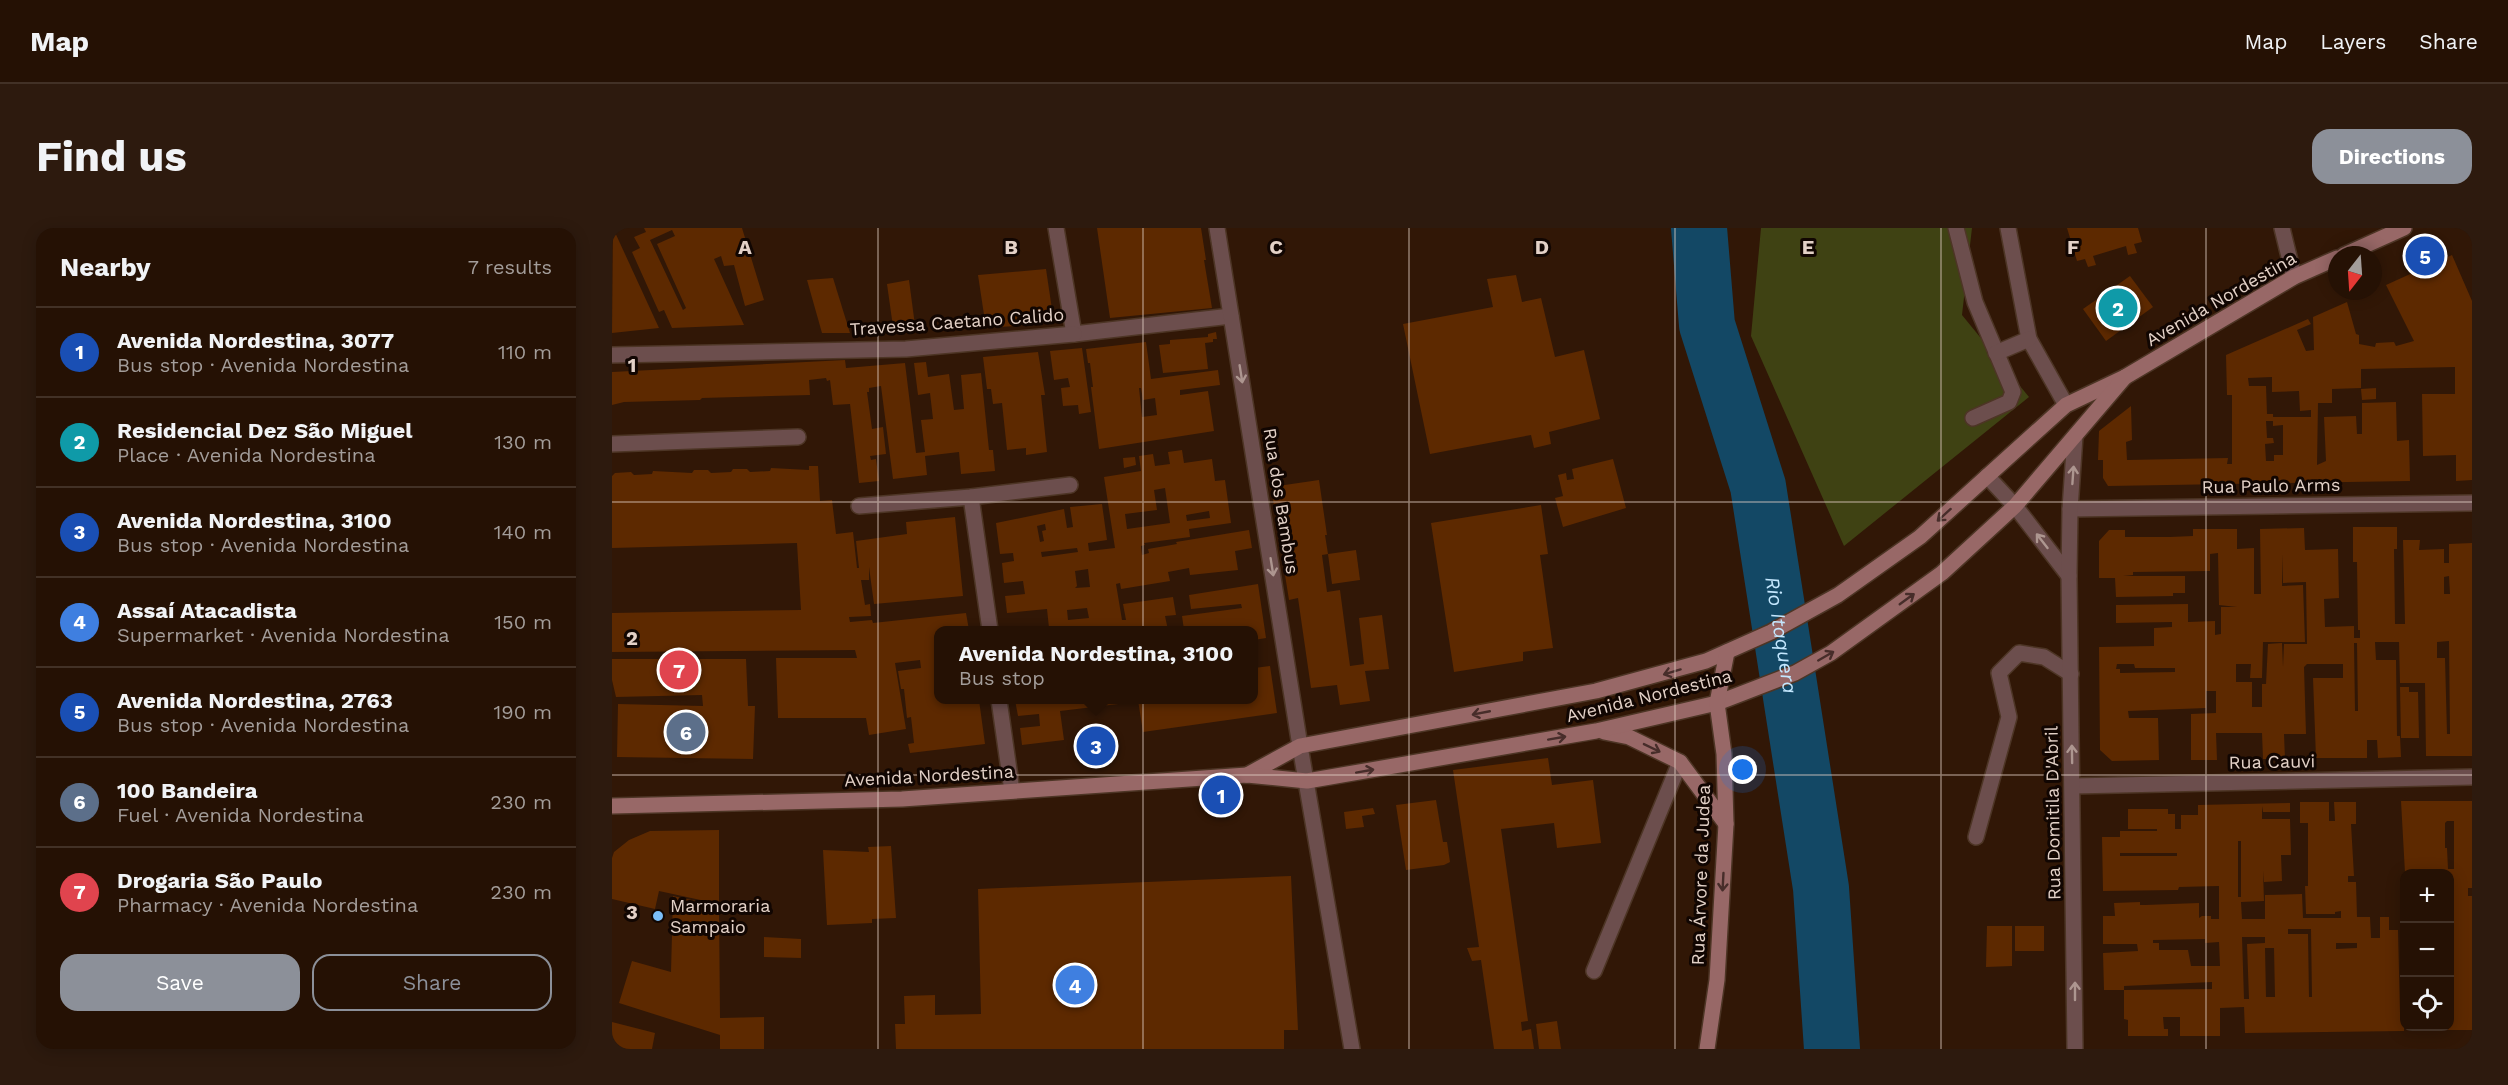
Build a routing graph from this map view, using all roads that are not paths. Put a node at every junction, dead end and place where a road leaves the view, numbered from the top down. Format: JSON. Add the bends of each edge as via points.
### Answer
{"nodes":[{"id":1,"x":1056,"y":228,"type":"edge"},
{"id":2,"x":1217,"y":228,"type":"edge"},
{"id":3,"x":1956,"y":228,"type":"edge"},
{"id":4,"x":2008,"y":228,"type":"edge"},
{"id":5,"x":2282,"y":228,"type":"edge"},
{"id":6,"x":2404,"y":228,"type":"edge"},
{"id":7,"x":2364,"y":246,"type":"edge"},
{"id":8,"x":2328,"y":262,"type":"edge"},
{"id":9,"x":2294,"y":277,"type":"junction"},
{"id":10,"x":1231,"y":316,"type":"junction"},
{"id":11,"x":1074,"y":334,"type":"junction"},
{"id":12,"x":2029,"y":339,"type":"junction"},
{"id":13,"x":1996,"y":353,"type":"junction"},
{"id":14,"x":612,"y":355,"type":"edge"},
{"id":15,"x":2125,"y":377,"type":"junction"},
{"id":16,"x":2066,"y":405,"type":"junction"},
{"id":17,"x":1973,"y":418,"type":"dead end"},
{"id":18,"x":2075,"y":436,"type":"junction"},
{"id":19,"x":798,"y":437,"type":"dead end"},
{"id":20,"x":612,"y":444,"type":"edge"},
{"id":21,"x":1987,"y":476,"type":"junction"},
{"id":22,"x":1070,"y":485,"type":"dead end"},
{"id":23,"x":971,"y":497,"type":"junction"},
{"id":24,"x":2472,"y":503,"type":"edge"},
{"id":25,"x":859,"y":506,"type":"dead end"},
{"id":26,"x":2015,"y":506,"type":"junction"},
{"id":27,"x":2070,"y":509,"type":"junction"},
{"id":28,"x":2069,"y":576,"type":"junction"},
{"id":29,"x":989,"y":626,"type":"edge"},
{"id":30,"x":1733,"y":649,"type":"junction"},
{"id":31,"x":2071,"y":674,"type":"junction"},
{"id":32,"x":1717,"y":703,"type":"junction"},
{"id":33,"x":1000,"y":704,"type":"edge"},
{"id":34,"x":1596,"y":731,"type":"junction"},
{"id":35,"x":1300,"y":746,"type":"junction"},
{"id":36,"x":1680,"y":762,"type":"junction"},
{"id":37,"x":1247,"y":775,"type":"junction"},
{"id":38,"x":2472,"y":777,"type":"edge"},
{"id":39,"x":1307,"y":781,"type":"junction"},
{"id":40,"x":2073,"y":786,"type":"junction"},
{"id":41,"x":1012,"y":791,"type":"junction"},
{"id":42,"x":612,"y":806,"type":"edge"},
{"id":43,"x":1726,"y":824,"type":"junction"},
{"id":44,"x":1976,"y":837,"type":"dead end"},
{"id":45,"x":1594,"y":971,"type":"dead end"},
{"id":46,"x":1352,"y":1049,"type":"edge"},
{"id":47,"x":1707,"y":1049,"type":"edge"},
{"id":48,"x":2075,"y":1049,"type":"edge"}],
"edges":[{"from":1,"to":11,"type":"street"},
{"from":2,"to":10,"type":"street","name":"Rua dos Bambus"},
{"from":3,"to":13,"type":"street","via":[[1974,302]]},
{"from":4,"to":12,"type":"street"},
{"from":5,"to":9,"type":"street"},
{"from":6,"to":7,"type":"main road"},
{"from":8,"to":9,"type":"main road","name":"Avenida Nordestina"},
{"from":9,"to":15,"type":"main road","name":"Avenida Nordestina"},
{"from":10,"to":11,"type":"street","name":"Travessa Caetano Calido"},
{"from":10,"to":35,"type":"street","name":"Rua dos Bambus","one_way":true},
{"from":11,"to":14,"type":"street","name":"Travessa Caetano Calido","via":[[906,349]]},
{"from":12,"to":13,"type":"street"},
{"from":12,"to":16,"type":"street"},
{"from":13,"to":17,"type":"street","via":[[2013,392],[2009,402]]},
{"from":15,"to":16,"type":"main road","name":"Avenida Nordestina"},
{"from":15,"to":18,"type":"main road","name":"Avenida Nordestina"},
{"from":16,"to":21,"type":"main road","name":"Avenida Nordestina"},
{"from":18,"to":26,"type":"main road","name":"Avenida Nordestina"},
{"from":27,"to":18,"type":"street","name":"Rua Domitila D'Abril","one_way":true},
{"from":19,"to":20,"type":"street"},
{"from":21,"to":26,"type":"street"},
{"from":21,"to":30,"type":"main road","name":"Avenida Nordestina","one_way":true,"via":[[1920,537],[1838,595]]},
{"from":22,"to":23,"type":"street"},
{"from":23,"to":25,"type":"street"},
{"from":23,"to":29,"type":"street"},
{"from":24,"to":27,"type":"street","name":"Rua Paulo Arms"},
{"from":28,"to":26,"type":"street","one_way":true},
{"from":32,"to":26,"type":"main road","name":"Avenida Nordestina","one_way":true,"via":[[1795,673],[1831,653],[1942,573]]},
{"from":27,"to":28,"type":"street","name":"Rua Domitila D'Abril"},
{"from":28,"to":31,"type":"street","name":"Rua Domitila D'Abril"},
{"from":30,"to":32,"type":"main road","name":"Rua Árvore da Judea"},
{"from":30,"to":35,"type":"main road","name":"Avenida Nordestina","one_way":true,"via":[[1671,672],[1596,691]]},
{"from":40,"to":31,"type":"street","name":"Rua Domitila D'Abril","one_way":true},
{"from":31,"to":44,"type":"street","via":[[2044,657],[2019,653],[1999,673],[2009,717]]},
{"from":32,"to":34,"type":"main road","name":"Avenida Nordestina"},
{"from":32,"to":43,"type":"main road","name":"Rua Árvore da Judea","via":[[1724,754]]},
{"from":33,"to":41,"type":"street"},
{"from":34,"to":36,"type":"main road","one_way":true,"via":[[1629,737]]},
{"from":39,"to":34,"type":"main road","name":"Avenida Nordestina","one_way":true},
{"from":35,"to":37,"type":"main road","name":"Avenida Nordestina"},
{"from":35,"to":39,"type":"street","name":"Rua dos Bambus"},
{"from":36,"to":43,"type":"main road"},
{"from":36,"to":45,"type":"street"},
{"from":37,"to":39,"type":"main road","name":"Avenida Nordestina"},
{"from":37,"to":41,"type":"main road","name":"Avenida Nordestina"},
{"from":38,"to":40,"type":"street","name":"Rua Cauvi"},
{"from":39,"to":46,"type":"street","name":"Rua dos Bambus"},
{"from":48,"to":40,"type":"street","name":"Rua Domitila D'Abril","one_way":true},
{"from":41,"to":42,"type":"main road","name":"Avenida Nordestina","via":[[902,799]]},
{"from":43,"to":47,"type":"main road","name":"Rua Árvore da Judea","one_way":true,"via":[[1717,980]]}]}
